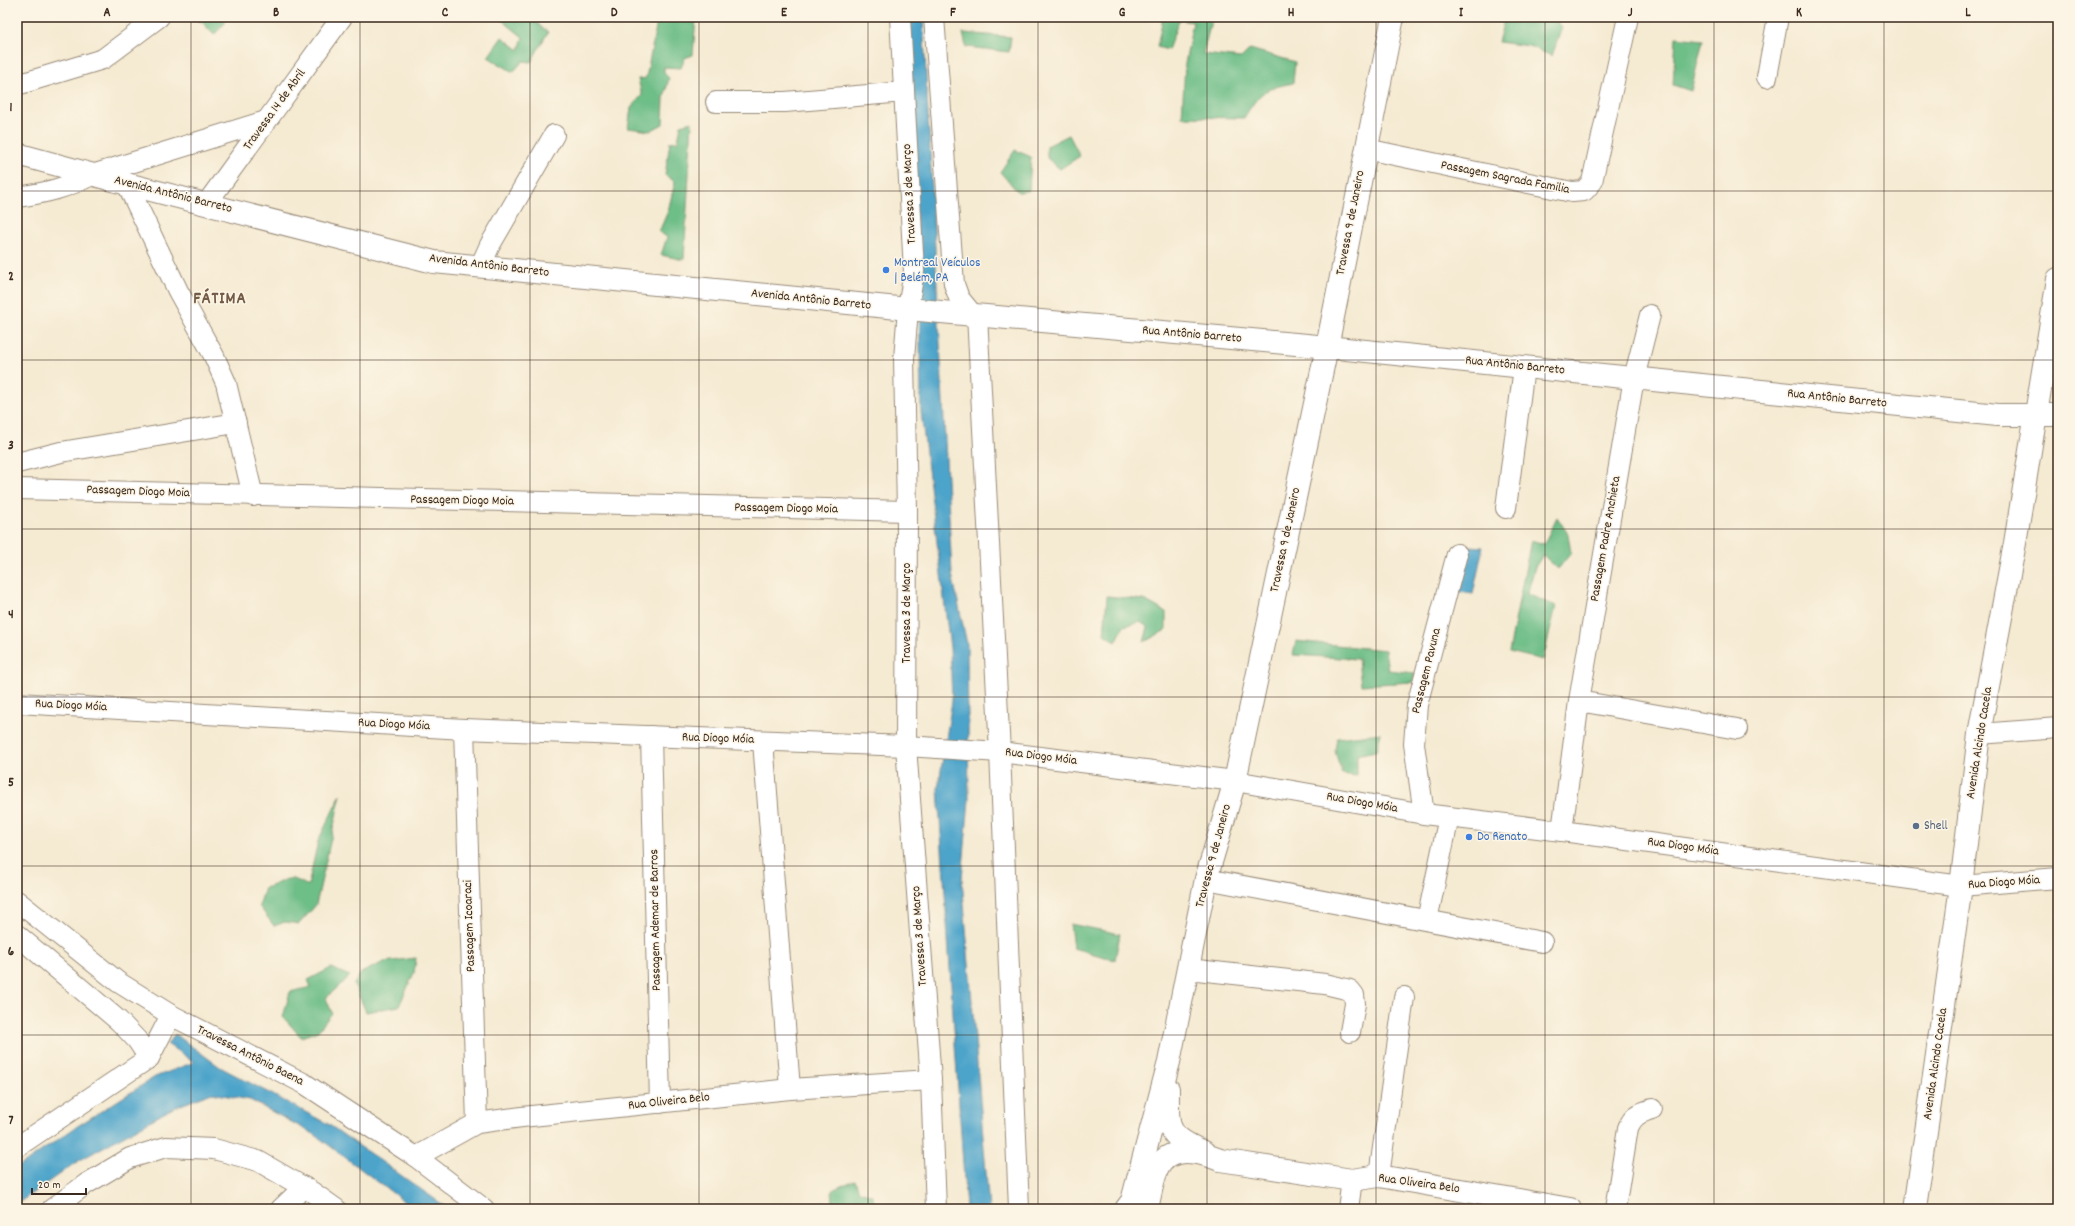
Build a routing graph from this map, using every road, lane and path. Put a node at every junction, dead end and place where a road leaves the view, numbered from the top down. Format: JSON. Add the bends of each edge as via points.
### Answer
{"nodes":[{"id":1,"x":158,"y":17,"type":"edge"},
{"id":2,"x":342,"y":17,"type":"edge"},
{"id":3,"x":900,"y":17,"type":"edge"},
{"id":4,"x":934,"y":17,"type":"edge"},
{"id":5,"x":1393,"y":17,"type":"edge"},
{"id":6,"x":1628,"y":17,"type":"edge"},
{"id":7,"x":1778,"y":17,"type":"edge"},
{"id":8,"x":1767,"y":77,"type":"dead end"},
{"id":9,"x":17,"y":85,"type":"edge"},
{"id":10,"x":904,"y":92,"type":"junction"},
{"id":11,"x":716,"y":102,"type":"dead end"},
{"id":12,"x":266,"y":121,"type":"junction"},
{"id":13,"x":554,"y":135,"type":"dead end"},
{"id":14,"x":1366,"y":149,"type":"junction"},
{"id":15,"x":17,"y":154,"type":"edge"},
{"id":16,"x":92,"y":175,"type":"junction"},
{"id":17,"x":127,"y":184,"type":"junction"},
{"id":18,"x":17,"y":197,"type":"edge"},
{"id":19,"x":207,"y":203,"type":"junction"},
{"id":20,"x":480,"y":266,"type":"junction"},
{"id":21,"x":2058,"y":278,"type":"edge"},
{"id":22,"x":912,"y":310,"type":"junction"},
{"id":23,"x":974,"y":315,"type":"junction"},
{"id":24,"x":1650,"y":315,"type":"dead end"},
{"id":25,"x":1327,"y":347,"type":"junction"},
{"id":26,"x":1524,"y":367,"type":"junction"},
{"id":27,"x":1634,"y":378,"type":"junction"},
{"id":28,"x":2048,"y":416,"type":"edge"},
{"id":29,"x":236,"y":423,"type":"junction"},
{"id":30,"x":17,"y":463,"type":"edge"},
{"id":31,"x":17,"y":488,"type":"edge"},
{"id":32,"x":253,"y":496,"type":"junction"},
{"id":33,"x":1506,"y":508,"type":"dead end"},
{"id":34,"x":907,"y":511,"type":"junction"},
{"id":35,"x":1457,"y":554,"type":"dead end"},
{"id":36,"x":1579,"y":701,"type":"junction"},
{"id":37,"x":17,"y":703,"type":"edge"},
{"id":38,"x":2058,"y":728,"type":"edge"},
{"id":39,"x":464,"y":729,"type":"junction"},
{"id":40,"x":1737,"y":729,"type":"dead end"},
{"id":41,"x":1979,"y":734,"type":"junction"},
{"id":42,"x":651,"y":736,"type":"junction"},
{"id":43,"x":763,"y":740,"type":"junction"},
{"id":44,"x":906,"y":746,"type":"junction"},
{"id":45,"x":996,"y":752,"type":"junction"},
{"id":46,"x":1235,"y":781,"type":"junction"},
{"id":47,"x":1424,"y":814,"type":"junction"},
{"id":48,"x":1449,"y":817,"type":"junction"},
{"id":49,"x":1562,"y":831,"type":"junction"},
{"id":50,"x":2058,"y":878,"type":"edge"},
{"id":51,"x":1206,"y":879,"type":"junction"},
{"id":52,"x":1961,"y":886,"type":"junction"},
{"id":53,"x":17,"y":901,"type":"edge"},
{"id":54,"x":1427,"y":920,"type":"junction"},
{"id":55,"x":17,"y":935,"type":"edge"},
{"id":56,"x":1542,"y":942,"type":"dead end"},
{"id":57,"x":1188,"y":969,"type":"junction"},
{"id":58,"x":118,"y":982,"type":"junction"},
{"id":59,"x":1404,"y":997,"type":"dead end"},
{"id":60,"x":98,"y":1003,"type":"junction"},
{"id":61,"x":171,"y":1015,"type":"junction"},
{"id":62,"x":1350,"y":1032,"type":"dead end"},
{"id":63,"x":149,"y":1058,"type":"junction"},
{"id":64,"x":1169,"y":1062,"type":"junction"},
{"id":65,"x":931,"y":1080,"type":"junction"},
{"id":66,"x":790,"y":1088,"type":"junction"},
{"id":67,"x":660,"y":1103,"type":"junction"},
{"id":68,"x":1652,"y":1109,"type":"dead end"},
{"id":69,"x":477,"y":1124,"type":"junction"},
{"id":70,"x":17,"y":1147,"type":"edge"},
{"id":71,"x":416,"y":1157,"type":"junction"},
{"id":72,"x":1220,"y":1160,"type":"junction"},
{"id":73,"x":1379,"y":1176,"type":"junction"},
{"id":74,"x":1352,"y":1180,"type":"junction"},
{"id":75,"x":304,"y":1187,"type":"junction"},
{"id":76,"x":52,"y":1209,"type":"edge"},
{"id":77,"x":281,"y":1209,"type":"edge"},
{"id":78,"x":336,"y":1209,"type":"edge"},
{"id":79,"x":484,"y":1209,"type":"edge"},
{"id":80,"x":936,"y":1209,"type":"edge"},
{"id":81,"x":1019,"y":1209,"type":"edge"},
{"id":82,"x":1126,"y":1209,"type":"edge"},
{"id":83,"x":1147,"y":1209,"type":"edge"},
{"id":84,"x":1348,"y":1209,"type":"edge"},
{"id":85,"x":1570,"y":1209,"type":"edge"},
{"id":86,"x":1615,"y":1209,"type":"edge"},
{"id":87,"x":1915,"y":1209,"type":"edge"}],
"edges":[{"from":1,"to":9,"type":"street","via":[[103,60]]},
{"from":2,"to":12,"type":"street","name":"Travessa 14 de Abril"},
{"from":3,"to":10,"type":"street","name":"Travessa 3 de Março"},
{"from":4,"to":23,"type":"street","via":[[954,284],[959,298]]},
{"from":5,"to":14,"type":"main road","name":"Travessa 9 de Janeiro"},
{"from":6,"to":14,"type":"street","name":"Passagem Sagrada Familia","via":[[1592,182],[1584,191],[1572,192]]},
{"from":7,"to":8,"type":"street"},
{"from":10,"to":11,"type":"street","via":[[785,102]]},
{"from":10,"to":22,"type":"street","name":"Travessa 3 de Março","via":[[914,271]]},
{"from":12,"to":16,"type":"street"},
{"from":12,"to":19,"type":"street","name":"Travessa 14 de Abril"},
{"from":13,"to":20,"type":"street"},
{"from":14,"to":25,"type":"main road","name":"Travessa 9 de Janeiro"},
{"from":15,"to":16,"type":"main road","name":"Avenida Antônio Barreto"},
{"from":16,"to":17,"type":"main road","name":"Avenida Antônio Barreto"},
{"from":16,"to":18,"type":"street","via":[[68,187]]},
{"from":17,"to":19,"type":"main road","name":"Avenida Antônio Barreto"},
{"from":17,"to":29,"type":"street","via":[[178,291],[214,356],[226,383]]},
{"from":19,"to":20,"type":"main road","name":"Avenida Antônio Barreto","via":[[434,262]]},
{"from":20,"to":22,"type":"main road","name":"Avenida Antônio Barreto"},
{"from":21,"to":28,"type":"main road","name":"Avenida Alcindo Cacela"},
{"from":22,"to":23,"type":"main road","name":"Avenida Antônio Barreto"},
{"from":22,"to":34,"type":"street","name":"Travessa 3 de Março","via":[[904,359]]},
{"from":23,"to":25,"type":"main road","name":"Rua Antônio Barreto"},
{"from":23,"to":45,"type":"street"},
{"from":24,"to":27,"type":"street","name":"Passagem Padre Anchieta"},
{"from":25,"to":26,"type":"main road","name":"Rua Antônio Barreto"},
{"from":25,"to":46,"type":"main road","name":"Travessa 9 de Janeiro"},
{"from":26,"to":27,"type":"main road","name":"Rua Antônio Barreto"},
{"from":26,"to":33,"type":"street"},
{"from":27,"to":28,"type":"main road","name":"Rua Antônio Barreto","via":[[1998,415]]},
{"from":27,"to":36,"type":"street","name":"Passagem Padre Anchieta"},
{"from":28,"to":41,"type":"main road","name":"Avenida Alcindo Cacela","via":[[2015,544]]},
{"from":29,"to":30,"type":"street","via":[[62,452]]},
{"from":29,"to":32,"type":"street"},
{"from":31,"to":32,"type":"street","name":"Passagem Diogo Moia"},
{"from":32,"to":34,"type":"street","name":"Passagem Diogo Moia"},
{"from":34,"to":44,"type":"street","name":"Travessa 3 de Março"},
{"from":35,"to":47,"type":"street","name":"Passagem Pavuna","via":[[1417,705],[1414,744]]},
{"from":36,"to":40,"type":"street"},
{"from":36,"to":49,"type":"street","name":"Passagem Padre Anchieta"},
{"from":37,"to":39,"type":"street","name":"Rua Diogo Móia"},
{"from":38,"to":41,"type":"street"},
{"from":39,"to":42,"type":"street","name":"Rua Diogo Móia"},
{"from":39,"to":69,"type":"street","name":"Passagem Icoaraci"},
{"from":41,"to":52,"type":"main road","name":"Avenida Alcindo Cacela"},
{"from":42,"to":43,"type":"street","name":"Rua Diogo Móia"},
{"from":42,"to":67,"type":"street","name":"Passagem Ademar de Barros"},
{"from":43,"to":44,"type":"street","name":"Rua Diogo Móia"},
{"from":43,"to":66,"type":"street"},
{"from":44,"to":45,"type":"street","name":"Rua Diogo Móia"},
{"from":44,"to":65,"type":"street","name":"Travessa 3 de Março"},
{"from":45,"to":46,"type":"street","name":"Rua Diogo Móia"},
{"from":45,"to":81,"type":"street"},
{"from":46,"to":47,"type":"street","name":"Rua Diogo Móia"},
{"from":46,"to":51,"type":"main road","name":"Travessa 9 de Janeiro"},
{"from":47,"to":48,"type":"street","name":"Rua Diogo Móia"},
{"from":48,"to":49,"type":"street","name":"Rua Diogo Móia"},
{"from":48,"to":54,"type":"street"},
{"from":49,"to":52,"type":"street","name":"Rua Diogo Móia"},
{"from":50,"to":52,"type":"street","name":"Rua Diogo Móia"},
{"from":51,"to":54,"type":"street"},
{"from":51,"to":57,"type":"main road","name":"Travessa 9 de Janeiro"},
{"from":52,"to":87,"type":"main road","name":"Avenida Alcindo Cacela"},
{"from":53,"to":58,"type":"street","name":"Travessa Antônio Baena"},
{"from":54,"to":56,"type":"street"},
{"from":55,"to":60,"type":"street"},
{"from":57,"to":62,"type":"street","via":[[1324,984],[1350,990],[1354,995],[1355,1004]]},
{"from":57,"to":64,"type":"main road","name":"Travessa 9 de Janeiro"},
{"from":58,"to":60,"type":"street"},
{"from":58,"to":61,"type":"street","name":"Travessa Antônio Baena"},
{"from":59,"to":73,"type":"street"},
{"from":60,"to":63,"type":"street","via":[[129,1031]]},
{"from":61,"to":63,"type":"street"},
{"from":61,"to":71,"type":"street","name":"Travessa Antônio Baena","via":[[305,1084]]},
{"from":63,"to":70,"type":"street"},
{"from":64,"to":72,"type":"main road","name":"Rua Oliveira Belo","via":[[1170,1127],[1175,1137]]},
{"from":64,"to":82,"type":"main road","via":[[1132,1201]]},
{"from":65,"to":66,"type":"street","name":"Rua Oliveira Belo"},
{"from":65,"to":80,"type":"street","name":"Travessa 3 de Março"},
{"from":66,"to":67,"type":"street","name":"Rua Oliveira Belo"},
{"from":67,"to":69,"type":"street","name":"Rua Oliveira Belo"},
{"from":68,"to":86,"type":"street","via":[[1638,1114],[1628,1128]]},
{"from":69,"to":71,"type":"street","name":"Rua Oliveira Belo"},
{"from":71,"to":79,"type":"street","name":"Travessa Antônio Baena"},
{"from":72,"to":74,"type":"main road","name":"Rua Oliveira Belo"},
{"from":72,"to":83,"type":"main road","name":"Rua Oliveira Belo","via":[[1191,1151],[1165,1158],[1157,1169]]},
{"from":73,"to":74,"type":"main road","name":"Rua Oliveira Belo"},
{"from":73,"to":85,"type":"main road","name":"Rua Oliveira Belo"},
{"from":74,"to":84,"type":"street"},
{"from":75,"to":76,"type":"street","via":[[258,1161],[214,1149],[166,1147],[130,1158],[86,1184]]},
{"from":75,"to":77,"type":"street"},
{"from":75,"to":78,"type":"street"}]}
